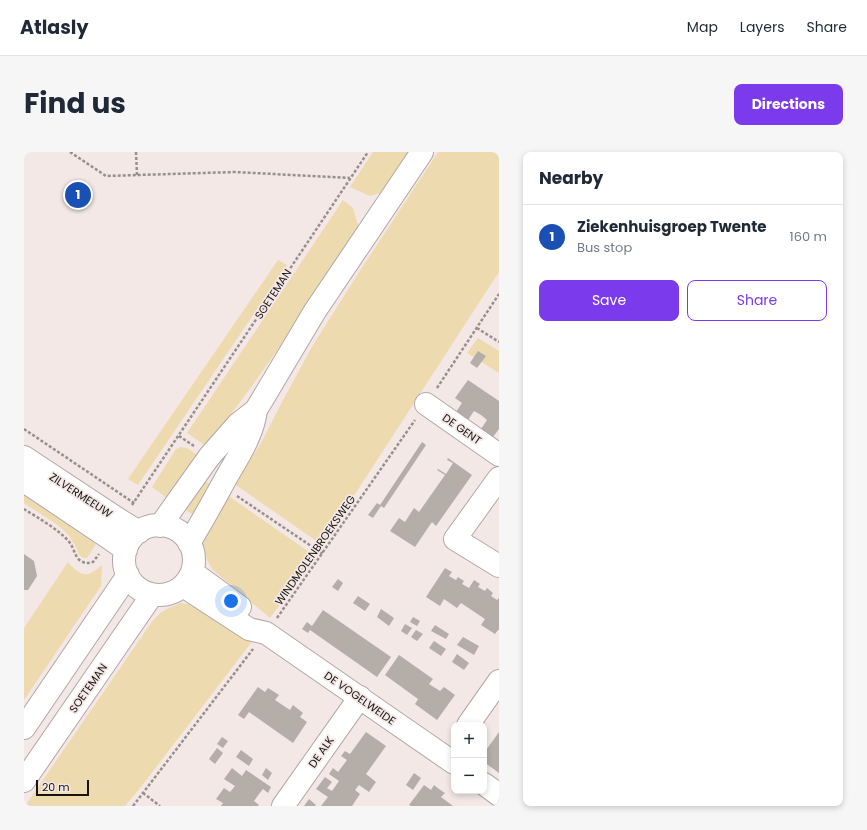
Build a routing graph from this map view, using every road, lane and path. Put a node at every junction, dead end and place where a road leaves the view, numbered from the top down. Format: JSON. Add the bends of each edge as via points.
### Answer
{"nodes":[{"id":1,"x":70,"y":152,"type":"edge"},
{"id":2,"x":136,"y":152,"type":"edge"},
{"id":3,"x":368,"y":152,"type":"edge"},
{"id":4,"x":422,"y":152,"type":"edge"},
{"id":5,"x":137,"y":175,"type":"junction"},
{"id":6,"x":350,"y":178,"type":"junction"},
{"id":7,"x":499,"y":294,"type":"edge"},
{"id":8,"x":477,"y":328,"type":"junction"},
{"id":9,"x":499,"y":342,"type":"edge"},
{"id":10,"x":426,"y":404,"type":"junction"},
{"id":11,"x":256,"y":410,"type":"junction"},
{"id":12,"x":24,"y":429,"type":"edge"},
{"id":13,"x":499,"y":455,"type":"edge"},
{"id":14,"x":24,"y":457,"type":"edge"},
{"id":15,"x":209,"y":457,"type":"junction"},
{"id":16,"x":499,"y":478,"type":"edge"},
{"id":17,"x":24,"y":481,"type":"edge"},
{"id":18,"x":222,"y":486,"type":"junction"},
{"id":19,"x":134,"y":503,"type":"dead end"},
{"id":20,"x":160,"y":526,"type":"junction"},
{"id":21,"x":139,"y":532,"type":"junction"},
{"id":22,"x":189,"y":543,"type":"junction"},
{"id":23,"x":126,"y":550,"type":"junction"},
{"id":24,"x":323,"y":554,"type":"junction"},
{"id":25,"x":499,"y":566,"type":"edge"},
{"id":26,"x":128,"y":575,"type":"junction"},
{"id":27,"x":187,"y":579,"type":"junction"},
{"id":28,"x":152,"y":594,"type":"junction"},
{"id":29,"x":266,"y":633,"type":"junction"},
{"id":30,"x":499,"y":681,"type":"edge"},
{"id":31,"x":360,"y":698,"type":"junction"},
{"id":32,"x":470,"y":722,"type":"edge"},
{"id":33,"x":24,"y":728,"type":"edge"},
{"id":34,"x":451,"y":755,"type":"edge"},
{"id":35,"x":24,"y":781,"type":"edge"},
{"id":36,"x":487,"y":786,"type":"edge"},
{"id":37,"x":143,"y":793,"type":"junction"},
{"id":38,"x":499,"y":795,"type":"edge"},
{"id":39,"x":133,"y":806,"type":"edge"},
{"id":40,"x":160,"y":806,"type":"edge"},
{"id":41,"x":283,"y":806,"type":"edge"}],
"edges":[{"from":1,"to":5,"type":"path","via":[[106,176]]},
{"from":2,"to":5,"type":"path"},
{"from":3,"to":6,"type":"path","name":"SOETEMAN"},
{"from":4,"to":11,"type":"street","via":[[315,311]]},
{"from":5,"to":6,"type":"path","via":[[235,172]]},
{"from":6,"to":15,"type":"path","name":"SOETEMAN","via":[[179,436]]},
{"from":7,"to":8,"type":"path","name":"WINDMOLENBROEKSWEG"},
{"from":8,"to":9,"type":"path"},
{"from":8,"to":10,"type":"path","name":"WINDMOLENBROEKSWEG"},
{"from":10,"to":13,"type":"street","name":"DE GENT"},
{"from":10,"to":24,"type":"path","name":"WINDMOLENBROEKSWEG"},
{"from":11,"to":15,"type":"street","via":[[238,424]]},
{"from":11,"to":18,"type":"street","via":[[250,433]]},
{"from":12,"to":19,"type":"path"},
{"from":14,"to":21,"type":"street","name":"ZILVERMEEUW"},
{"from":15,"to":20,"type":"street"},
{"from":16,"to":25,"type":"street","via":[[455,539]]},
{"from":17,"to":23,"type":"street","name":"ZILVERMEEUW"},
{"from":18,"to":22,"type":"street"},
{"from":18,"to":24,"type":"path"},
{"from":20,"to":21,"type":"street"},
{"from":20,"to":22,"type":"street","via":[[177,531]]},
{"from":21,"to":23,"type":"street"},
{"from":22,"to":27,"type":"street","via":[[194,562]]},
{"from":23,"to":26,"type":"street","via":[[124,563]]},
{"from":24,"to":29,"type":"path","name":"WINDMOLENBROEKSWEG"},
{"from":26,"to":28,"type":"street","via":[[138,588]]},
{"from":26,"to":33,"type":"street"},
{"from":27,"to":28,"type":"street","via":[[176,591],[169,594]]},
{"from":27,"to":29,"type":"street","name":"DE VOGELWEIDE","via":[[249,629]]},
{"from":28,"to":35,"type":"street","name":"SOETEMAN"},
{"from":29,"to":31,"type":"street","name":"DE VOGELWEIDE"},
{"from":29,"to":37,"type":"path","name":"WINDMOLENBROEKSWEG"},
{"from":30,"to":32,"type":"street"},
{"from":31,"to":34,"type":"street","name":"DE VOGELWEIDE"},
{"from":31,"to":41,"type":"street","name":"DE ALK"},
{"from":36,"to":38,"type":"street"},
{"from":37,"to":39,"type":"path","name":"WINDMOLENBROEKSWEG"},
{"from":37,"to":40,"type":"path"}]}
